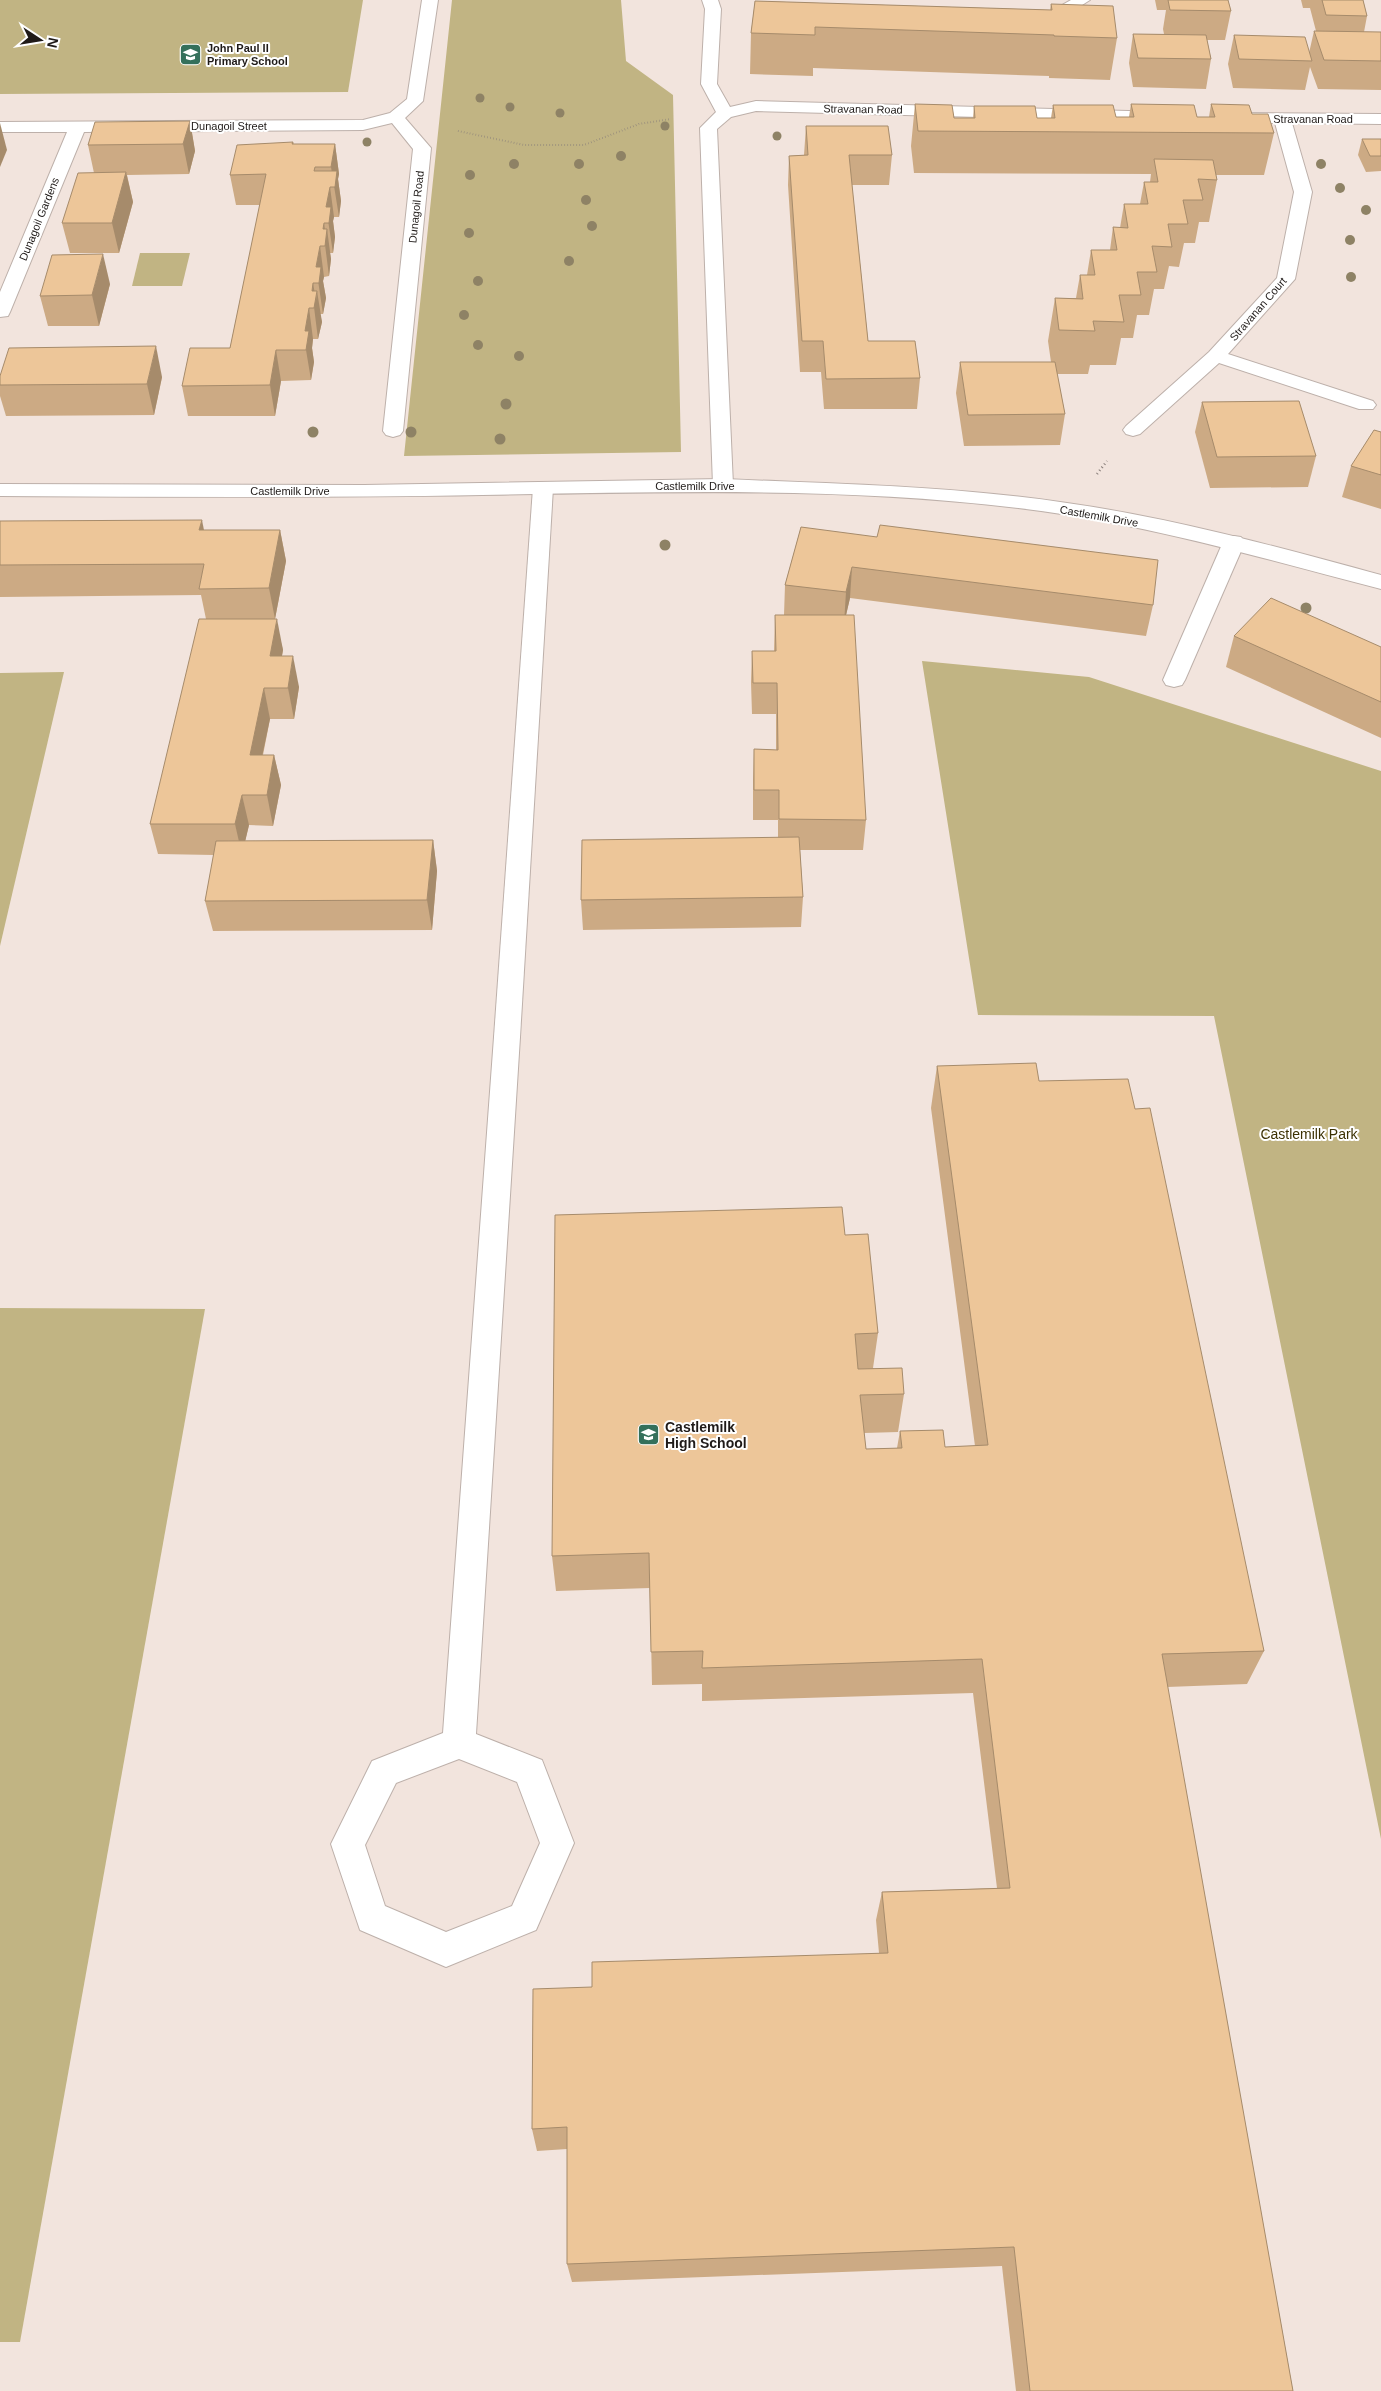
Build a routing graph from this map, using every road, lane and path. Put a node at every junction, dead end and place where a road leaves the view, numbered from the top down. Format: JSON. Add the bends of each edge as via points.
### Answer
{"nodes":[{"id":1,"x":430,"y":0,"type":"edge"},
{"id":2,"x":710,"y":0,"type":"edge"},
{"id":3,"x":1082,"y":0,"type":"edge"},
{"id":4,"x":1054,"y":16,"type":"edge"},
{"id":5,"x":725,"y":113,"type":"junction"},
{"id":6,"x":1184,"y":117,"type":"edge"},
{"id":7,"x":396,"y":118,"type":"junction"},
{"id":8,"x":1214,"y":118,"type":"edge"},
{"id":9,"x":1381,"y":119,"type":"edge"},
{"id":10,"x":1283,"y":120,"type":"junction"},
{"id":11,"x":78,"y":126,"type":"junction"},
{"id":12,"x":0,"y":127,"type":"edge"},
{"id":13,"x":1,"y":312,"type":"edge"},
{"id":14,"x":1216,"y":356,"type":"junction"},
{"id":15,"x":1366,"y":405,"type":"dead end"},
{"id":16,"x":1133,"y":430,"type":"joint"},
{"id":17,"x":392,"y":431,"type":"dead end"},
{"id":18,"x":723,"y":485,"type":"junction"},
{"id":19,"x":543,"y":488,"type":"junction"},
{"id":20,"x":0,"y":490,"type":"edge"},
{"id":21,"x":1068,"y":509,"type":"junction"},
{"id":22,"x":1234,"y":542,"type":"junction"},
{"id":23,"x":1381,"y":582,"type":"edge"},
{"id":24,"x":1174,"y":680,"type":"dead end"},
{"id":25,"x":459,"y":1743,"type":"junction"}],
"edges":[{"from":1,"to":7,"type":"street","via":[[415,101]]},
{"from":2,"to":5,"type":"street","via":[[713,9],[709,84]]},
{"from":3,"to":4,"type":"street"},
{"from":5,"to":6,"type":"street","name":"Stravanan Road","via":[[756,106]]},
{"from":5,"to":7,"type":"path","via":[[639,124],[584,145],[524,145]]},
{"from":5,"to":18,"type":"street","via":[[708,128]]},
{"from":7,"to":11,"type":"street","name":"Dunagoil Street","via":[[363,125]]},
{"from":7,"to":17,"type":"street","name":"Dunagoil Road","via":[[422,148]]},
{"from":8,"to":10,"type":"street","name":"Stravanan Road"},
{"from":9,"to":10,"type":"street","name":"Stravanan Road"},
{"from":10,"to":14,"type":"street","name":"Stravanan Court","via":[[1303,192],[1286,279]]},
{"from":11,"to":12,"type":"street","name":"Dunagoil Street"},
{"from":11,"to":13,"type":"street","name":"Dunagoil Gardens"},
{"from":14,"to":15,"type":"street"},
{"from":14,"to":16,"type":"street","name":"Stravanan Court"},
{"from":16,"to":21,"type":"path"},
{"from":18,"to":19,"type":"street","name":"Castlemilk Drive"},
{"from":18,"to":21,"type":"street","name":"Castlemilk Drive","via":[[933,494]]},
{"from":19,"to":20,"type":"street","name":"Castlemilk Drive"},
{"from":19,"to":25,"type":"street"},
{"from":21,"to":22,"type":"street","name":"Castlemilk Drive"},
{"from":22,"to":23,"type":"street","name":"Castlemilk Drive"},
{"from":22,"to":24,"type":"street"},
{"from":25,"to":25,"type":"street","via":[[530,1771],[558,1843],[524,1918],[446,1950],[372,1918],[348,1844],[384,1772]]}]}
